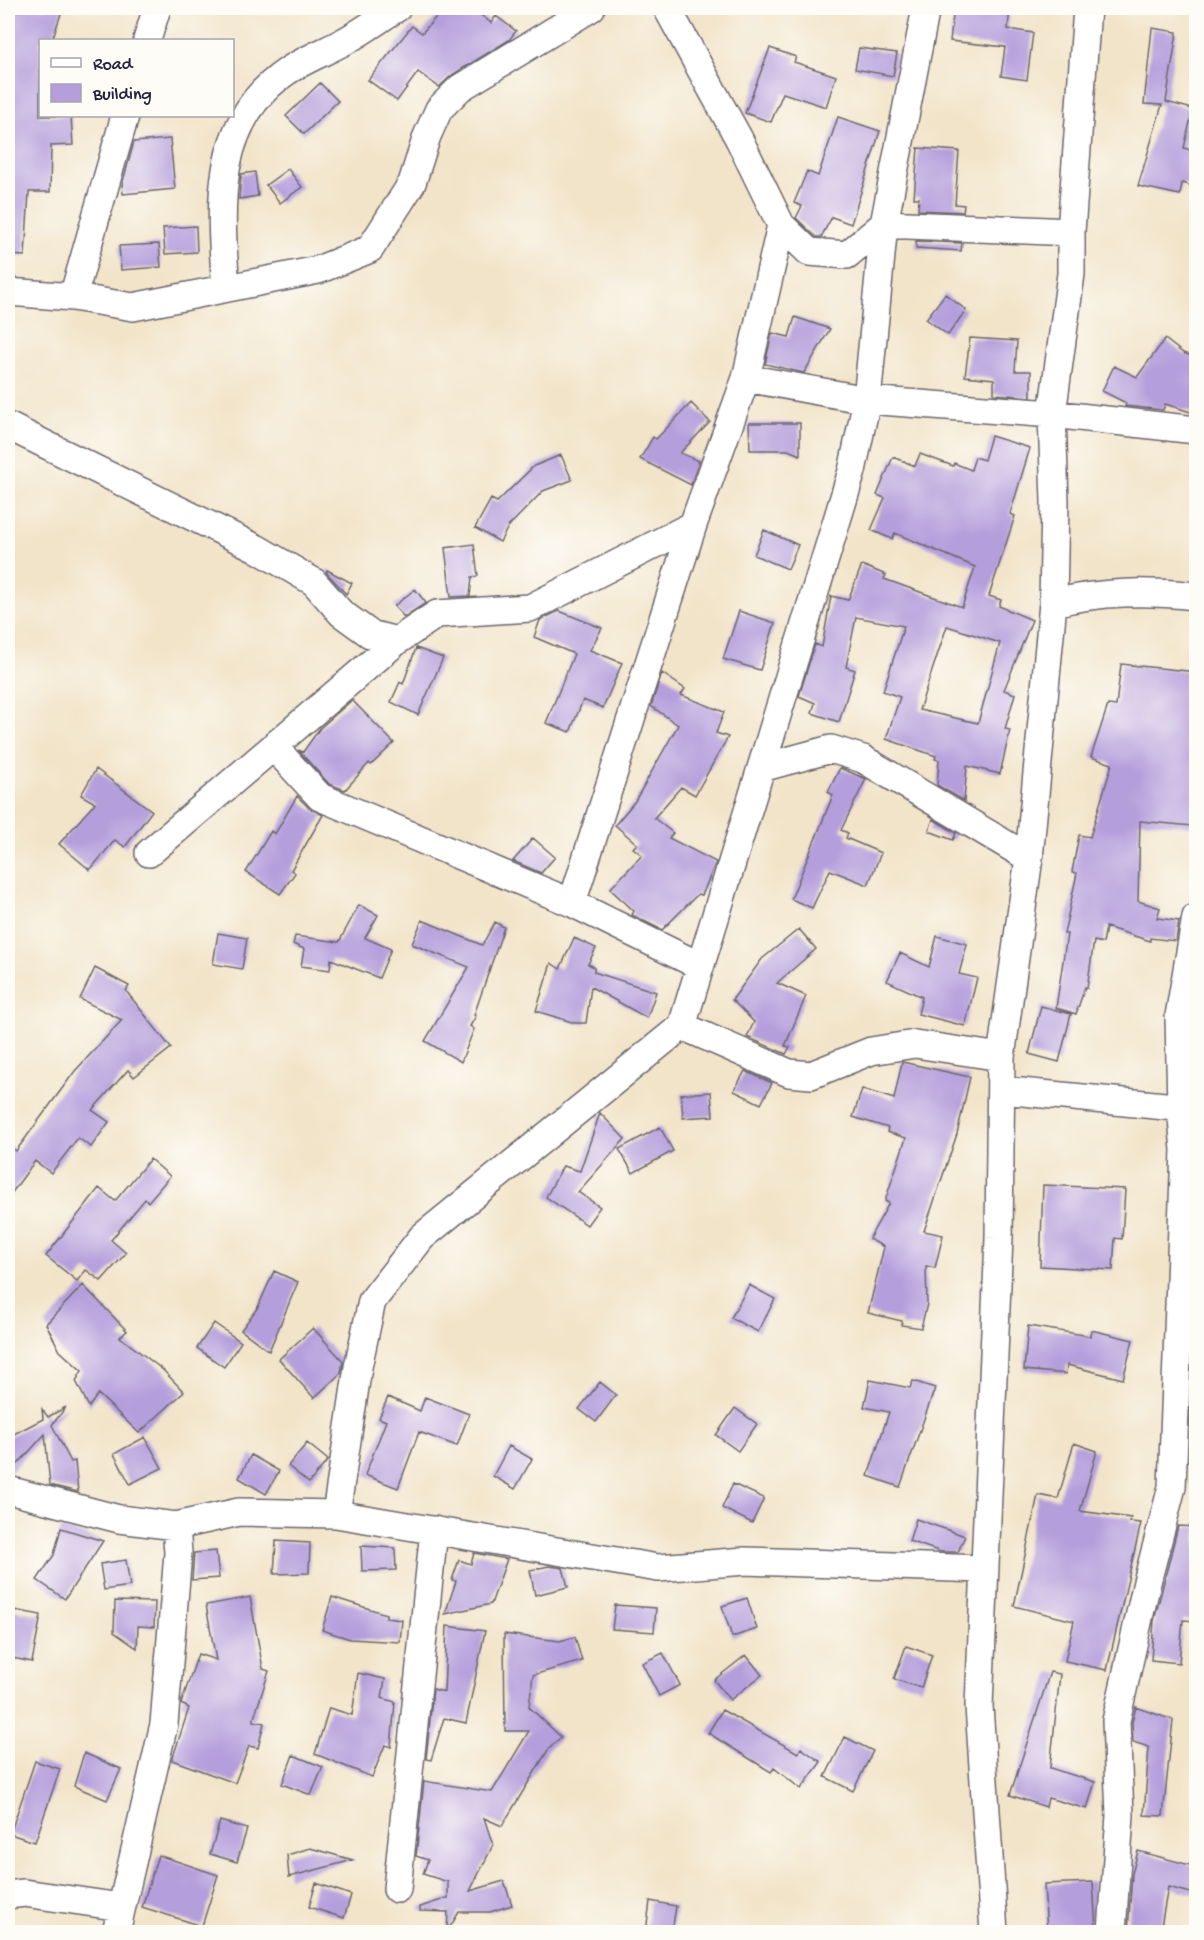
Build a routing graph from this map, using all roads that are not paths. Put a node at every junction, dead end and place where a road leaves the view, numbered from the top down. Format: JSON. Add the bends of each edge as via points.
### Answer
{"nodes":[{"id":1,"x":157,"y":8,"type":"edge"},
{"id":2,"x":397,"y":8,"type":"edge"},
{"id":3,"x":591,"y":8,"type":"edge"},
{"id":4,"x":667,"y":8,"type":"edge"},
{"id":5,"x":926,"y":8,"type":"edge"},
{"id":6,"x":1087,"y":8,"type":"edge"},
{"id":7,"x":147,"y":39,"type":"edge"},
{"id":8,"x":125,"y":117,"type":"edge"},
{"id":9,"x":884,"y":224,"type":"junction"},
{"id":10,"x":781,"y":225,"type":"junction"},
{"id":11,"x":1071,"y":232,"type":"junction"},
{"id":12,"x":226,"y":288,"type":"junction"},
{"id":13,"x":8,"y":292,"type":"edge"},
{"id":14,"x":73,"y":297,"type":"junction"},
{"id":15,"x":746,"y":378,"type":"junction"},
{"id":16,"x":867,"y":400,"type":"junction"},
{"id":17,"x":1052,"y":414,"type":"junction"},
{"id":18,"x":8,"y":426,"type":"edge"},
{"id":19,"x":1197,"y":430,"type":"edge"},
{"id":20,"x":693,"y":525,"type":"junction"},
{"id":21,"x":1197,"y":596,"type":"edge"},
{"id":22,"x":1053,"y":603,"type":"junction"},
{"id":23,"x":397,"y":641,"type":"junction"},
{"id":24,"x":274,"y":747,"type":"junction"},
{"id":25,"x":760,"y":768,"type":"junction"},
{"id":26,"x":149,"y":853,"type":"dead end"},
{"id":27,"x":1029,"y":858,"type":"junction"},
{"id":28,"x":572,"y":903,"type":"junction"},
{"id":29,"x":1197,"y":917,"type":"edge"},
{"id":30,"x":700,"y":966,"type":"junction"},
{"id":31,"x":682,"y":1026,"type":"junction"},
{"id":32,"x":1001,"y":1057,"type":"junction"},
{"id":33,"x":1001,"y":1090,"type":"junction"},
{"id":34,"x":1189,"y":1109,"type":"edge"},
{"id":35,"x":8,"y":1490,"type":"edge"},
{"id":36,"x":336,"y":1514,"type":"junction"},
{"id":37,"x":176,"y":1526,"type":"junction"},
{"id":38,"x":434,"y":1530,"type":"junction"},
{"id":39,"x":983,"y":1569,"type":"junction"},
{"id":40,"x":397,"y":1889,"type":"dead end"},
{"id":41,"x":8,"y":1895,"type":"edge"},
{"id":42,"x":119,"y":1920,"type":"edge"},
{"id":43,"x":994,"y":1932,"type":"edge"},
{"id":44,"x":1112,"y":1932,"type":"edge"}],
"edges":[{"from":1,"to":7,"type":"street"},
{"from":2,"to":12,"type":"street","via":[[286,72],[249,108],[227,156],[220,213]]},
{"from":3,"to":12,"type":"street","via":[[460,88],[439,108],[412,183],[370,249],[318,270]]},
{"from":4,"to":10,"type":"street"},
{"from":5,"to":9,"type":"street"},
{"from":6,"to":11,"type":"street"},
{"from":8,"to":14,"type":"street"},
{"from":9,"to":10,"type":"street","via":[[847,255],[809,252]]},
{"from":9,"to":11,"type":"street"},
{"from":9,"to":16,"type":"street"},
{"from":10,"to":15,"type":"street"},
{"from":11,"to":17,"type":"street","via":[[1071,274]]},
{"from":12,"to":14,"type":"street","via":[[133,307]]},
{"from":13,"to":14,"type":"street"},
{"from":15,"to":16,"type":"street"},
{"from":15,"to":20,"type":"street"},
{"from":16,"to":17,"type":"street"},
{"from":16,"to":25,"type":"street","via":[[852,471]]},
{"from":17,"to":19,"type":"street"},
{"from":17,"to":22,"type":"street"},
{"from":18,"to":23,"type":"street","via":[[256,548],[314,582],[341,613],[370,634]]},
{"from":20,"to":23,"type":"street","via":[[530,608],[437,614]]},
{"from":20,"to":28,"type":"street"},
{"from":21,"to":22,"type":"street","via":[[1091,593]]},
{"from":22,"to":27,"type":"street"},
{"from":23,"to":24,"type":"street"},
{"from":24,"to":26,"type":"street"},
{"from":24,"to":28,"type":"street","via":[[320,797]]},
{"from":25,"to":27,"type":"street","via":[[831,749],[863,759]]},
{"from":25,"to":30,"type":"street"},
{"from":27,"to":32,"type":"street"},
{"from":28,"to":30,"type":"street"},
{"from":29,"to":34,"type":"street","via":[[1179,1016]]},
{"from":30,"to":31,"type":"street"},
{"from":31,"to":32,"type":"street","via":[[789,1073],[811,1075],[871,1051],[915,1044]]},
{"from":31,"to":36,"type":"street","via":[[422,1237],[372,1301]]},
{"from":32,"to":33,"type":"street"},
{"from":33,"to":34,"type":"street"},
{"from":33,"to":39,"type":"street","via":[[999,1238]]},
{"from":34,"to":44,"type":"street","via":[[1172,1486],[1116,1721],[1120,1815]]},
{"from":35,"to":37,"type":"street","via":[[119,1519]]},
{"from":36,"to":37,"type":"street","via":[[239,1512]]},
{"from":36,"to":38,"type":"street"},
{"from":37,"to":42,"type":"street","via":[[178,1553],[164,1724]]},
{"from":38,"to":39,"type":"street","via":[[658,1568],[745,1561]]},
{"from":38,"to":40,"type":"street"},
{"from":39,"to":43,"type":"street","via":[[979,1706]]},
{"from":41,"to":42,"type":"street","via":[[24,1893]]}]}
